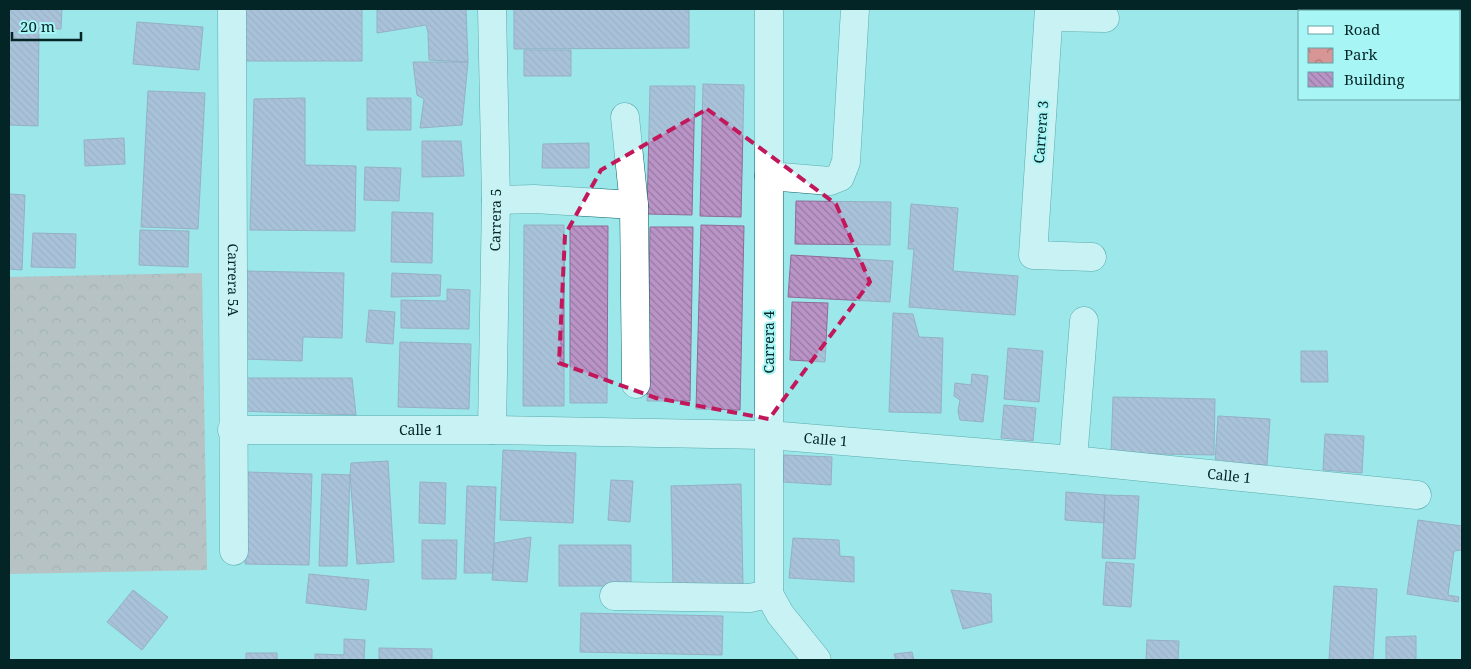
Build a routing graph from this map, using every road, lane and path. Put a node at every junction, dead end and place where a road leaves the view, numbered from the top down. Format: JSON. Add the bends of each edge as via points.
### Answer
{"nodes":[{"id":1,"x":232,"y":9,"type":"edge"},
{"id":2,"x":492,"y":9,"type":"edge"},
{"id":3,"x":769,"y":9,"type":"edge"},
{"id":4,"x":855,"y":9,"type":"edge"},
{"id":5,"x":1049,"y":13,"type":"edge"},
{"id":6,"x":1106,"y":18,"type":"dead end"},
{"id":7,"x":625,"y":117,"type":"dead end"},
{"id":8,"x":769,"y":176,"type":"junction"},
{"id":9,"x":496,"y":200,"type":"junction"},
{"id":10,"x":634,"y":204,"type":"junction"},
{"id":11,"x":1092,"y":257,"type":"dead end"},
{"id":12,"x":1084,"y":321,"type":"dead end"},
{"id":13,"x":636,"y":384,"type":"dead end"},
{"id":14,"x":232,"y":430,"type":"junction"},
{"id":15,"x":492,"y":430,"type":"junction"},
{"id":16,"x":769,"y":435,"type":"junction"},
{"id":17,"x":1073,"y":460,"type":"junction"},
{"id":18,"x":1417,"y":495,"type":"dead end"},
{"id":19,"x":234,"y":551,"type":"dead end"},
{"id":20,"x":768,"y":594,"type":"junction"},
{"id":21,"x":614,"y":596,"type":"dead end"},
{"id":22,"x":816,"y":660,"type":"edge"}],
"edges":[{"from":1,"to":14,"type":"street","name":"Carrera 5A"},
{"from":2,"to":9,"type":"street","name":"Carrera 5"},
{"from":3,"to":8,"type":"street","name":"Carrera 4"},
{"from":4,"to":8,"type":"street","via":[[846,162],[840,177],[830,181]]},
{"from":5,"to":6,"type":"street"},
{"from":5,"to":11,"type":"street","name":"Carrera 3","via":[[1033,255]]},
{"from":7,"to":10,"type":"street"},
{"from":8,"to":16,"type":"street","name":"Carrera 4"},
{"from":9,"to":10,"type":"street"},
{"from":9,"to":15,"type":"street","name":"Carrera 5"},
{"from":10,"to":13,"type":"street"},
{"from":12,"to":17,"type":"street"},
{"from":14,"to":15,"type":"street","name":"Calle 1"},
{"from":14,"to":19,"type":"street","name":"Carrera 5A"},
{"from":15,"to":16,"type":"street","name":"Calle 1"},
{"from":16,"to":17,"type":"street","name":"Calle 1"},
{"from":16,"to":20,"type":"street","name":"Carrera 4"},
{"from":17,"to":18,"type":"street","name":"Calle 1"},
{"from":20,"to":21,"type":"street","via":[[750,598]]},
{"from":20,"to":22,"type":"street"}]}
